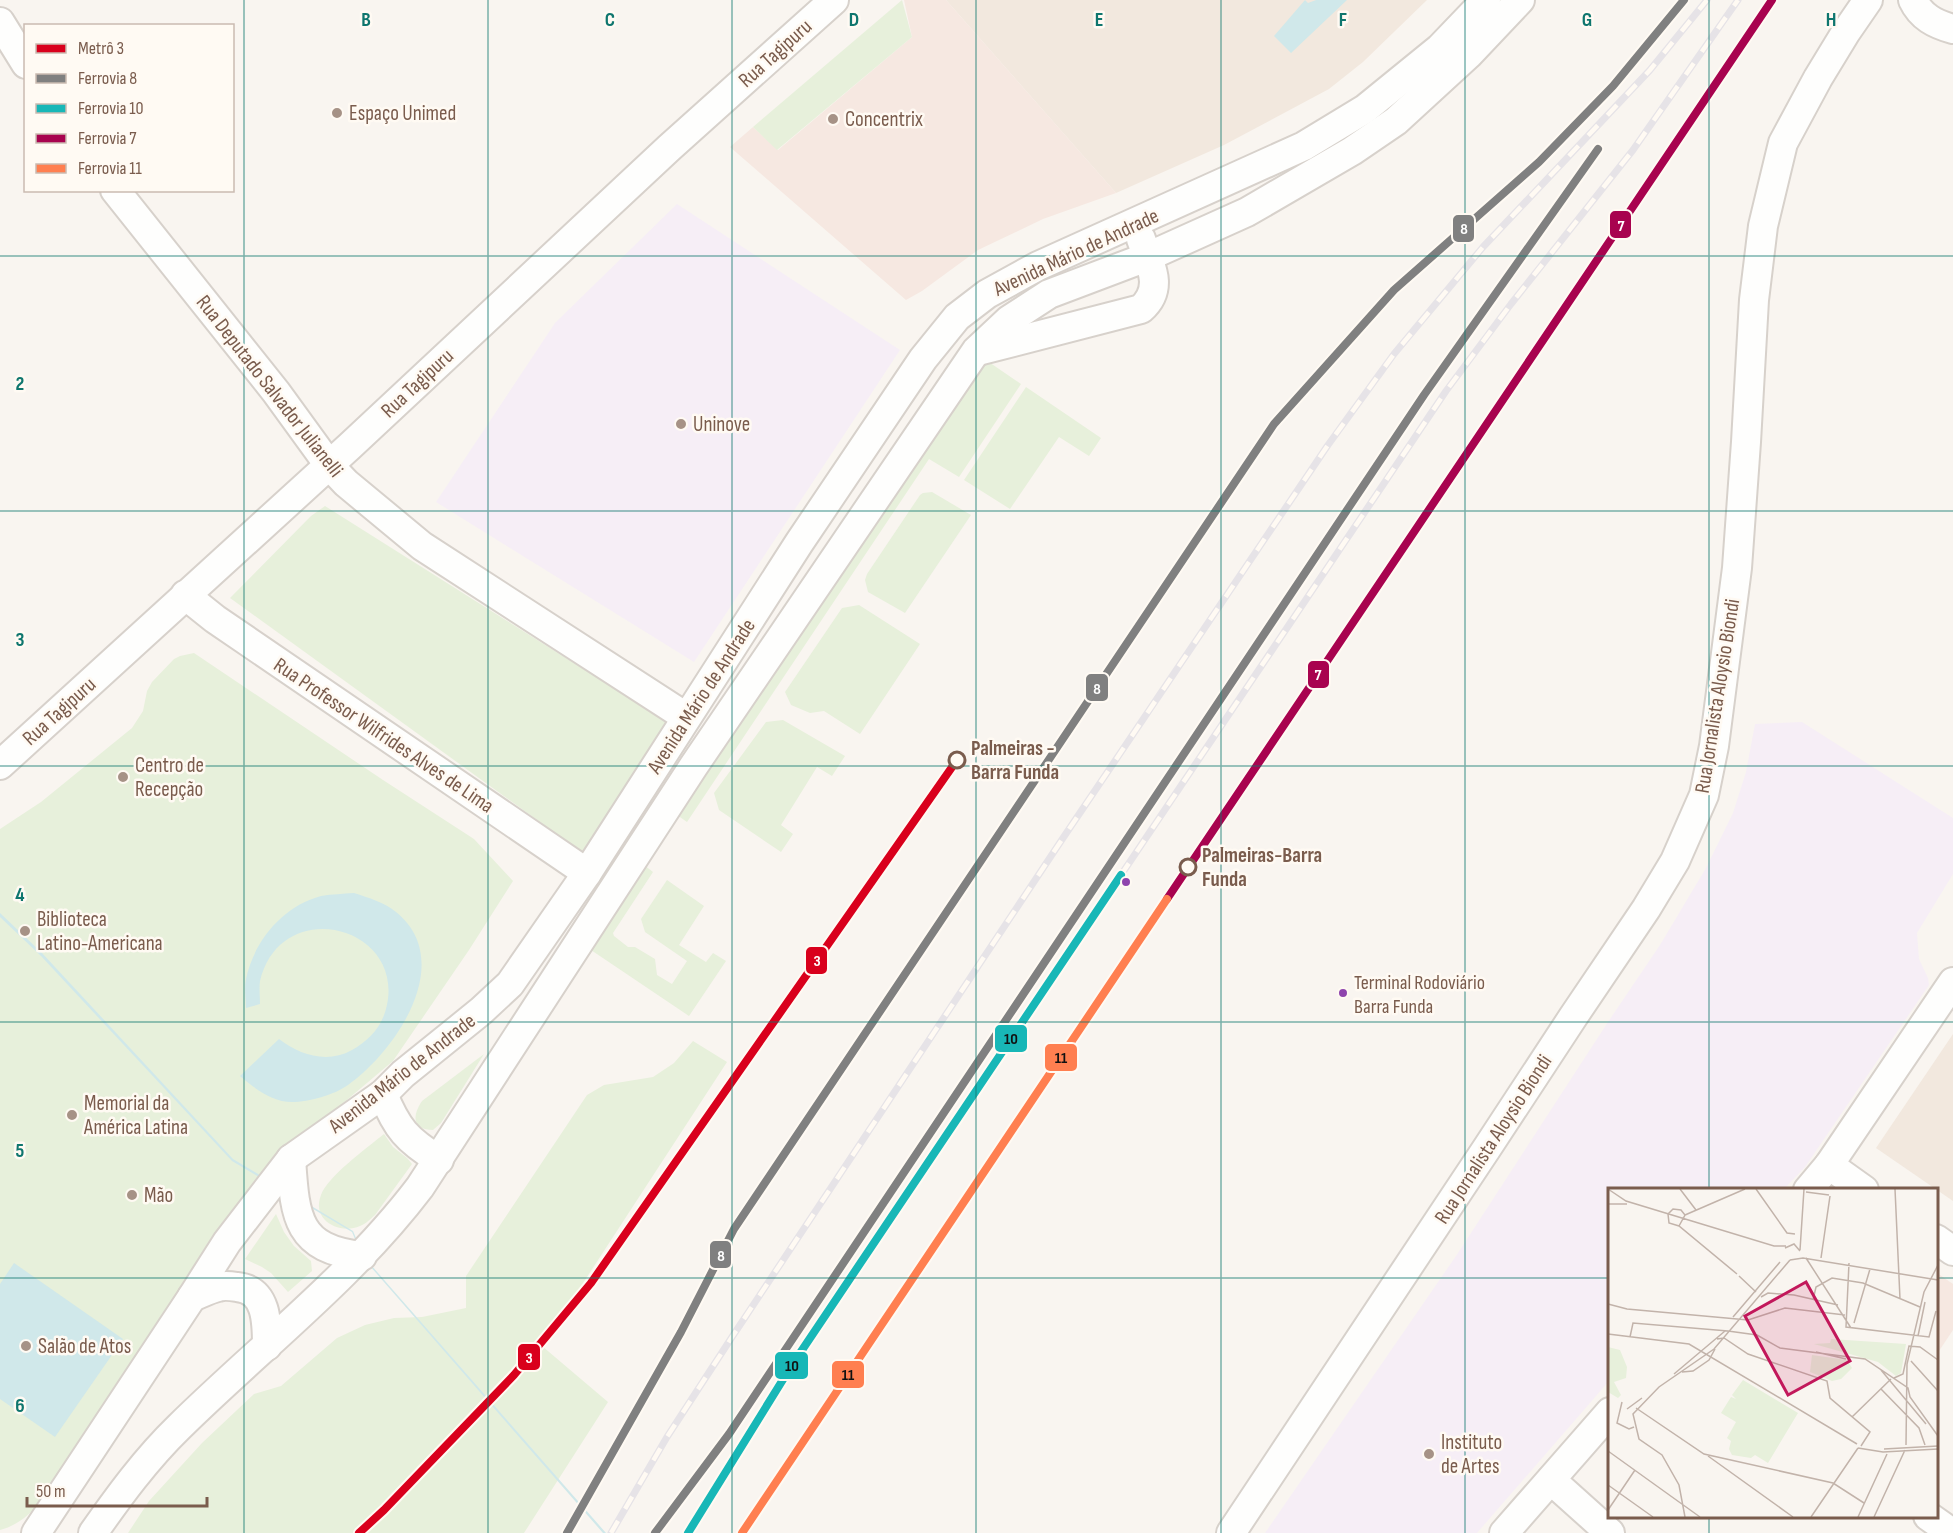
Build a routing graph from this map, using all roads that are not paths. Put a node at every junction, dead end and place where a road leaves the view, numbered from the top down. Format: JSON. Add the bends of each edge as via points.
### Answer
{"nodes":[{"id":1,"x":834,"y":0,"type":"edge"},
{"id":2,"x":1486,"y":0,"type":"edge"},
{"id":3,"x":1520,"y":0,"type":"edge"},
{"id":4,"x":1868,"y":0,"type":"edge"},
{"id":5,"x":1913,"y":0,"type":"edge"},
{"id":6,"x":0,"y":21,"type":"edge"},
{"id":7,"x":1953,"y":29,"type":"edge"},
{"id":8,"x":24,"y":60,"type":"edge"},
{"id":9,"x":117,"y":192,"type":"edge"},
{"id":10,"x":1135,"y":223,"type":"junction"},
{"id":11,"x":1147,"y":257,"type":"junction"},
{"id":12,"x":976,"y":351,"type":"junction"},
{"id":13,"x":329,"y":465,"type":"junction"},
{"id":14,"x":185,"y":595,"type":"junction"},
{"id":15,"x":686,"y":717,"type":"junction"},
{"id":16,"x":0,"y":765,"type":"edge"},
{"id":17,"x":587,"y":873,"type":"junction"},
{"id":18,"x":1953,"y":982,"type":"edge"},
{"id":19,"x":383,"y":1094,"type":"junction"},
{"id":20,"x":291,"y":1159,"type":"junction"},
{"id":21,"x":439,"y":1160,"type":"junction"},
{"id":22,"x":1828,"y":1166,"type":"junction"},
{"id":23,"x":1811,"y":1188,"type":"edge"},
{"id":24,"x":1861,"y":1188,"type":"edge"},
{"id":25,"x":1938,"y":1240,"type":"edge"},
{"id":26,"x":1953,"y":1251,"type":"edge"},
{"id":27,"x":362,"y":1256,"type":"junction"},
{"id":28,"x":192,"y":1297,"type":"junction"},
{"id":29,"x":267,"y":1346,"type":"junction"},
{"id":30,"x":1608,"y":1414,"type":"edge"},
{"id":31,"x":1551,"y":1480,"type":"junction"},
{"id":32,"x":1931,"y":1518,"type":"edge"},
{"id":33,"x":36,"y":1532,"type":"edge"},
{"id":34,"x":93,"y":1533,"type":"edge"},
{"id":35,"x":1232,"y":1533,"type":"edge"},
{"id":36,"x":1504,"y":1533,"type":"edge"},
{"id":37,"x":1610,"y":1533,"type":"edge"},
{"id":38,"x":1953,"y":1533,"type":"edge"}],
"edges":[{"from":1,"to":13,"type":"street","name":"Rua Tagipuru"},
{"from":2,"to":10,"type":"street","name":"Avenida Mário de Andrade","via":[[1440,48],[1365,110],[1304,146]]},
{"from":3,"to":11,"type":"street","name":"Avenida Mário de Andrade","via":[[1396,122],[1247,212]]},
{"from":4,"to":35,"type":"street","name":"Rua Jornalista Aloysio Biondi","via":[[1845,32],[1783,143],[1763,226],[1754,300],[1737,568],[1704,795],[1675,861],[1646,909]]},
{"from":5,"to":7,"type":"street","via":[[1919,11],[1938,25]]},
{"from":6,"to":8,"type":"street"},
{"from":9,"to":13,"type":"street","name":"Rua Deputado Salvador Julianelli"},
{"from":10,"to":11,"type":"street"},
{"from":10,"to":15,"type":"street","name":"Avenida Mário de Andrade","via":[[1038,266],[987,294],[957,317],[923,358]]},
{"from":11,"to":12,"type":"street","name":"Avenida Mário de Andrade","via":[[1049,294],[1009,320]]},
{"from":11,"to":12,"type":"street","via":[[1154,291],[1141,309]]},
{"from":12,"to":21,"type":"street","name":"Avenida Mário de Andrade","via":[[693,767]]},
{"from":13,"to":14,"type":"street","name":"Rua Tagipuru"},
{"from":13,"to":15,"type":"street","name":"Rua Deputado Salvador Julianelli","via":[[422,546]]},
{"from":14,"to":16,"type":"street","name":"Rua Tagipuru"},
{"from":14,"to":17,"type":"street","name":"Rua Professor Wilfrides Alves de Lima"},
{"from":15,"to":17,"type":"street","name":"Avenida Mário de Andrade"},
{"from":17,"to":19,"type":"street","name":"Avenida Mário de Andrade","via":[[505,990]]},
{"from":18,"to":22,"type":"street"},
{"from":19,"to":20,"type":"street","name":"Avenida Mário de Andrade"},
{"from":19,"to":21,"type":"street","via":[[399,1129]]},
{"from":20,"to":27,"type":"street","via":[[295,1206],[311,1238],[341,1254]]},
{"from":20,"to":28,"type":"street","name":"Avenida Mário de Andrade","via":[[227,1242]]},
{"from":21,"to":27,"type":"street","name":"Avenida Mário de Andrade","via":[[400,1214]]},
{"from":22,"to":23,"type":"street"},
{"from":22,"to":24,"type":"street"},
{"from":25,"to":26,"type":"street"},
{"from":27,"to":29,"type":"street","name":"Avenida Mário de Andrade"},
{"from":28,"to":29,"type":"street","via":[[219,1286],[254,1293],[265,1311]]},
{"from":28,"to":33,"type":"street","name":"Avenida Mário de Andrade"},
{"from":29,"to":34,"type":"street","name":"Avenida Mário de Andrade","via":[[147,1461]]},
{"from":30,"to":31,"type":"street"},
{"from":31,"to":36,"type":"street"},
{"from":31,"to":37,"type":"street"},
{"from":32,"to":38,"type":"street"}]}
